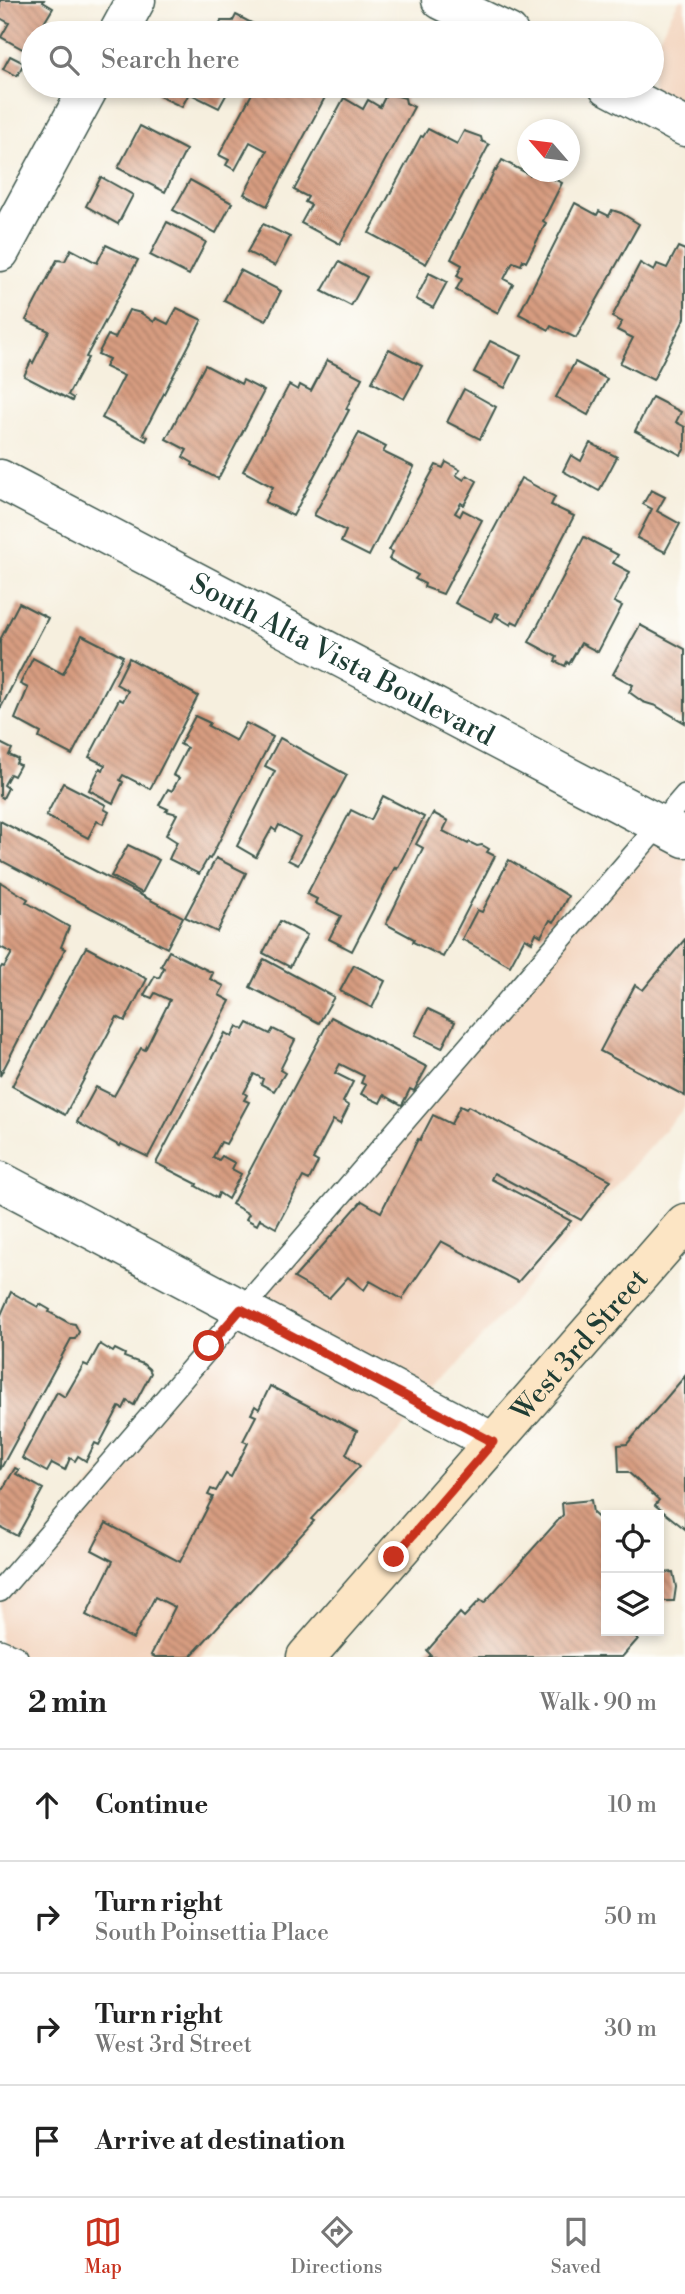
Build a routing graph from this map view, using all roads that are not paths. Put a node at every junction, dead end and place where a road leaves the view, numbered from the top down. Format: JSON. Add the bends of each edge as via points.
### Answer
{"nodes":[{"id":1,"x":136,"y":0,"type":"edge"},
{"id":2,"x":441,"y":0,"type":"edge"},
{"id":3,"x":125,"y":21,"type":"edge"},
{"id":4,"x":484,"y":21,"type":"edge"},
{"id":5,"x":83,"y":98,"type":"edge"},
{"id":6,"x":631,"y":98,"type":"edge"},
{"id":7,"x":685,"y":127,"type":"edge"},
{"id":8,"x":0,"y":252,"type":"edge"},
{"id":9,"x":0,"y":479,"type":"edge"},
{"id":10,"x":685,"y":795,"type":"edge"},
{"id":11,"x":672,"y":831,"type":"edge"},
{"id":12,"x":0,"y":1181,"type":"edge"},
{"id":13,"x":685,"y":1223,"type":"edge"},
{"id":14,"x":241,"y":1309,"type":"junction"},
{"id":15,"x":493,"y":1442,"type":"junction"},
{"id":16,"x":0,"y":1591,"type":"edge"},
{"id":17,"x":0,"y":1650,"type":"edge"},
{"id":18,"x":17,"y":1657,"type":"edge"},
{"id":19,"x":306,"y":1657,"type":"edge"}],
"edges":[{"from":1,"to":3,"type":"street"},
{"from":2,"to":4,"type":"street"},
{"from":5,"to":8,"type":"street"},
{"from":6,"to":7,"type":"street"},
{"from":9,"to":11,"type":"street","name":"South Alta Vista Boulevard"},
{"from":10,"to":11,"type":"lane"},
{"from":11,"to":14,"type":"lane"},
{"from":12,"to":14,"type":"street"},
{"from":13,"to":15,"type":"main road","name":"West 3rd Street"},
{"from":14,"to":15,"type":"street"},
{"from":14,"to":16,"type":"lane"},
{"from":15,"to":19,"type":"main road","name":"West 3rd Street"},
{"from":17,"to":18,"type":"lane"}]}
